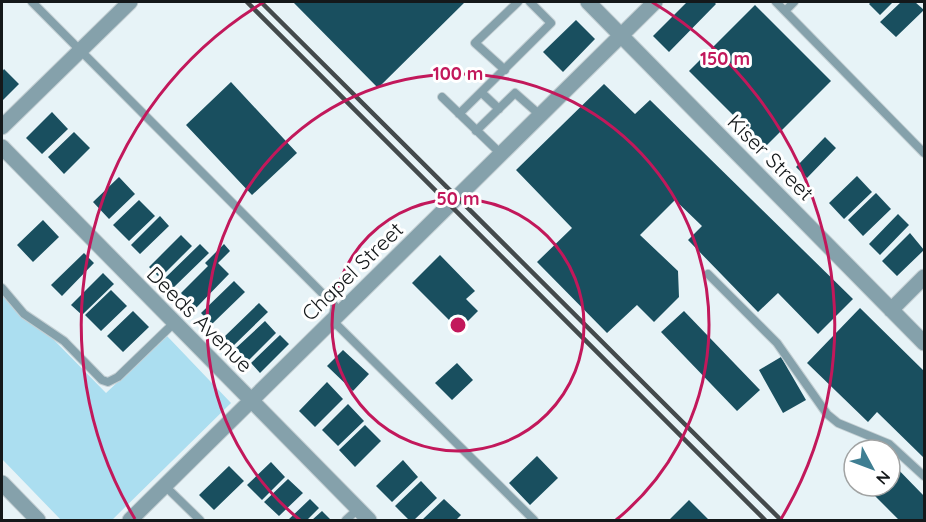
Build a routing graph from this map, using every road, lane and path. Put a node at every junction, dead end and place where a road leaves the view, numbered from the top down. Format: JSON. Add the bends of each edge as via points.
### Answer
{"nodes":[{"id":1,"x":32,"y":2,"type":"edge"},
{"id":2,"x":130,"y":2,"type":"edge"},
{"id":3,"x":518,"y":2,"type":"edge"},
{"id":4,"x":530,"y":2,"type":"edge"},
{"id":5,"x":588,"y":2,"type":"edge"},
{"id":6,"x":655,"y":2,"type":"edge"},
{"id":7,"x":776,"y":2,"type":"edge"},
{"id":8,"x":794,"y":2,"type":"edge"},
{"id":9,"x":785,"y":11,"type":"junction"},
{"id":10,"x":620,"y":35,"type":"junction"},
{"id":11,"x":79,"y":51,"type":"junction"},
{"id":12,"x":505,"y":70,"type":"junction"},
{"id":13,"x":482,"y":93,"type":"junction"},
{"id":14,"x":442,"y":97,"type":"dead end"},
{"id":15,"x":499,"y":109,"type":"junction"},
{"id":16,"x":459,"y":114,"type":"junction"},
{"id":17,"x":540,"y":115,"type":"junction"},
{"id":18,"x":2,"y":127,"type":"edge"},
{"id":19,"x":477,"y":131,"type":"junction"},
{"id":20,"x":2,"y":147,"type":"edge"},
{"id":21,"x":501,"y":153,"type":"junction"},
{"id":22,"x":924,"y":153,"type":"edge"},
{"id":23,"x":708,"y":274,"type":"dead end"},
{"id":24,"x":924,"y":277,"type":"edge"},
{"id":25,"x":2,"y":288,"type":"edge"},
{"id":26,"x":891,"y":310,"type":"junction"},
{"id":27,"x":332,"y":320,"type":"junction"},
{"id":28,"x":174,"y":323,"type":"junction"},
{"id":29,"x":924,"y":343,"type":"edge"},
{"id":30,"x":251,"y":401,"type":"junction"},
{"id":31,"x":924,"y":476,"type":"edge"},
{"id":32,"x":2,"y":483,"type":"edge"},
{"id":33,"x":165,"y":486,"type":"junction"},
{"id":34,"x":358,"y":509,"type":"junction"},
{"id":35,"x":38,"y":520,"type":"edge"},
{"id":36,"x":130,"y":520,"type":"edge"},
{"id":37,"x":200,"y":520,"type":"edge"},
{"id":38,"x":346,"y":520,"type":"edge"},
{"id":39,"x":369,"y":520,"type":"edge"},
{"id":40,"x":534,"y":520,"type":"edge"}],
"edges":[{"from":1,"to":11,"type":"lane"},
{"from":2,"to":11,"type":"street"},
{"from":3,"to":12,"type":"lane","via":[[475,43]]},
{"from":4,"to":12,"type":"lane","via":[[551,22]]},
{"from":5,"to":10,"type":"street","name":"Kiser Street"},
{"from":6,"to":10,"type":"street","name":"Chapel Street"},
{"from":7,"to":9,"type":"lane"},
{"from":8,"to":9,"type":"lane"},
{"from":9,"to":22,"type":"lane"},
{"from":10,"to":17,"type":"street","name":"Chapel Street"},
{"from":10,"to":26,"type":"street","name":"Kiser Street"},
{"from":11,"to":18,"type":"street"},
{"from":11,"to":27,"type":"lane","via":[[334,306]]},
{"from":12,"to":13,"type":"lane"},
{"from":13,"to":15,"type":"lane"},
{"from":13,"to":16,"type":"lane"},
{"from":14,"to":16,"type":"lane"},
{"from":15,"to":17,"type":"lane","via":[[515,93]]},
{"from":15,"to":19,"type":"lane"},
{"from":16,"to":19,"type":"lane"},
{"from":17,"to":21,"type":"street","name":"Chapel Street"},
{"from":19,"to":21,"type":"lane"},
{"from":20,"to":28,"type":"street","name":"Deeds Avenue"},
{"from":21,"to":27,"type":"street","name":"Chapel Street"},
{"from":23,"to":31,"type":"lane","via":[[777,343],[827,414],[838,423],[889,444]]},
{"from":24,"to":26,"type":"street"},
{"from":25,"to":28,"type":"lane","via":[[24,314],[64,341],[108,382]]},
{"from":26,"to":29,"type":"street","name":"Kiser Street"},
{"from":27,"to":30,"type":"street","name":"Chapel Street"},
{"from":27,"to":40,"type":"lane"},
{"from":28,"to":30,"type":"street","name":"Deeds Avenue"},
{"from":30,"to":33,"type":"street","name":"Chapel Street"},
{"from":30,"to":34,"type":"street","name":"Deeds Avenue"},
{"from":32,"to":35,"type":"street"},
{"from":33,"to":36,"type":"street","name":"Chapel Street"},
{"from":33,"to":37,"type":"lane"},
{"from":34,"to":38,"type":"lane"},
{"from":34,"to":39,"type":"street","name":"Deeds Avenue"}]}
